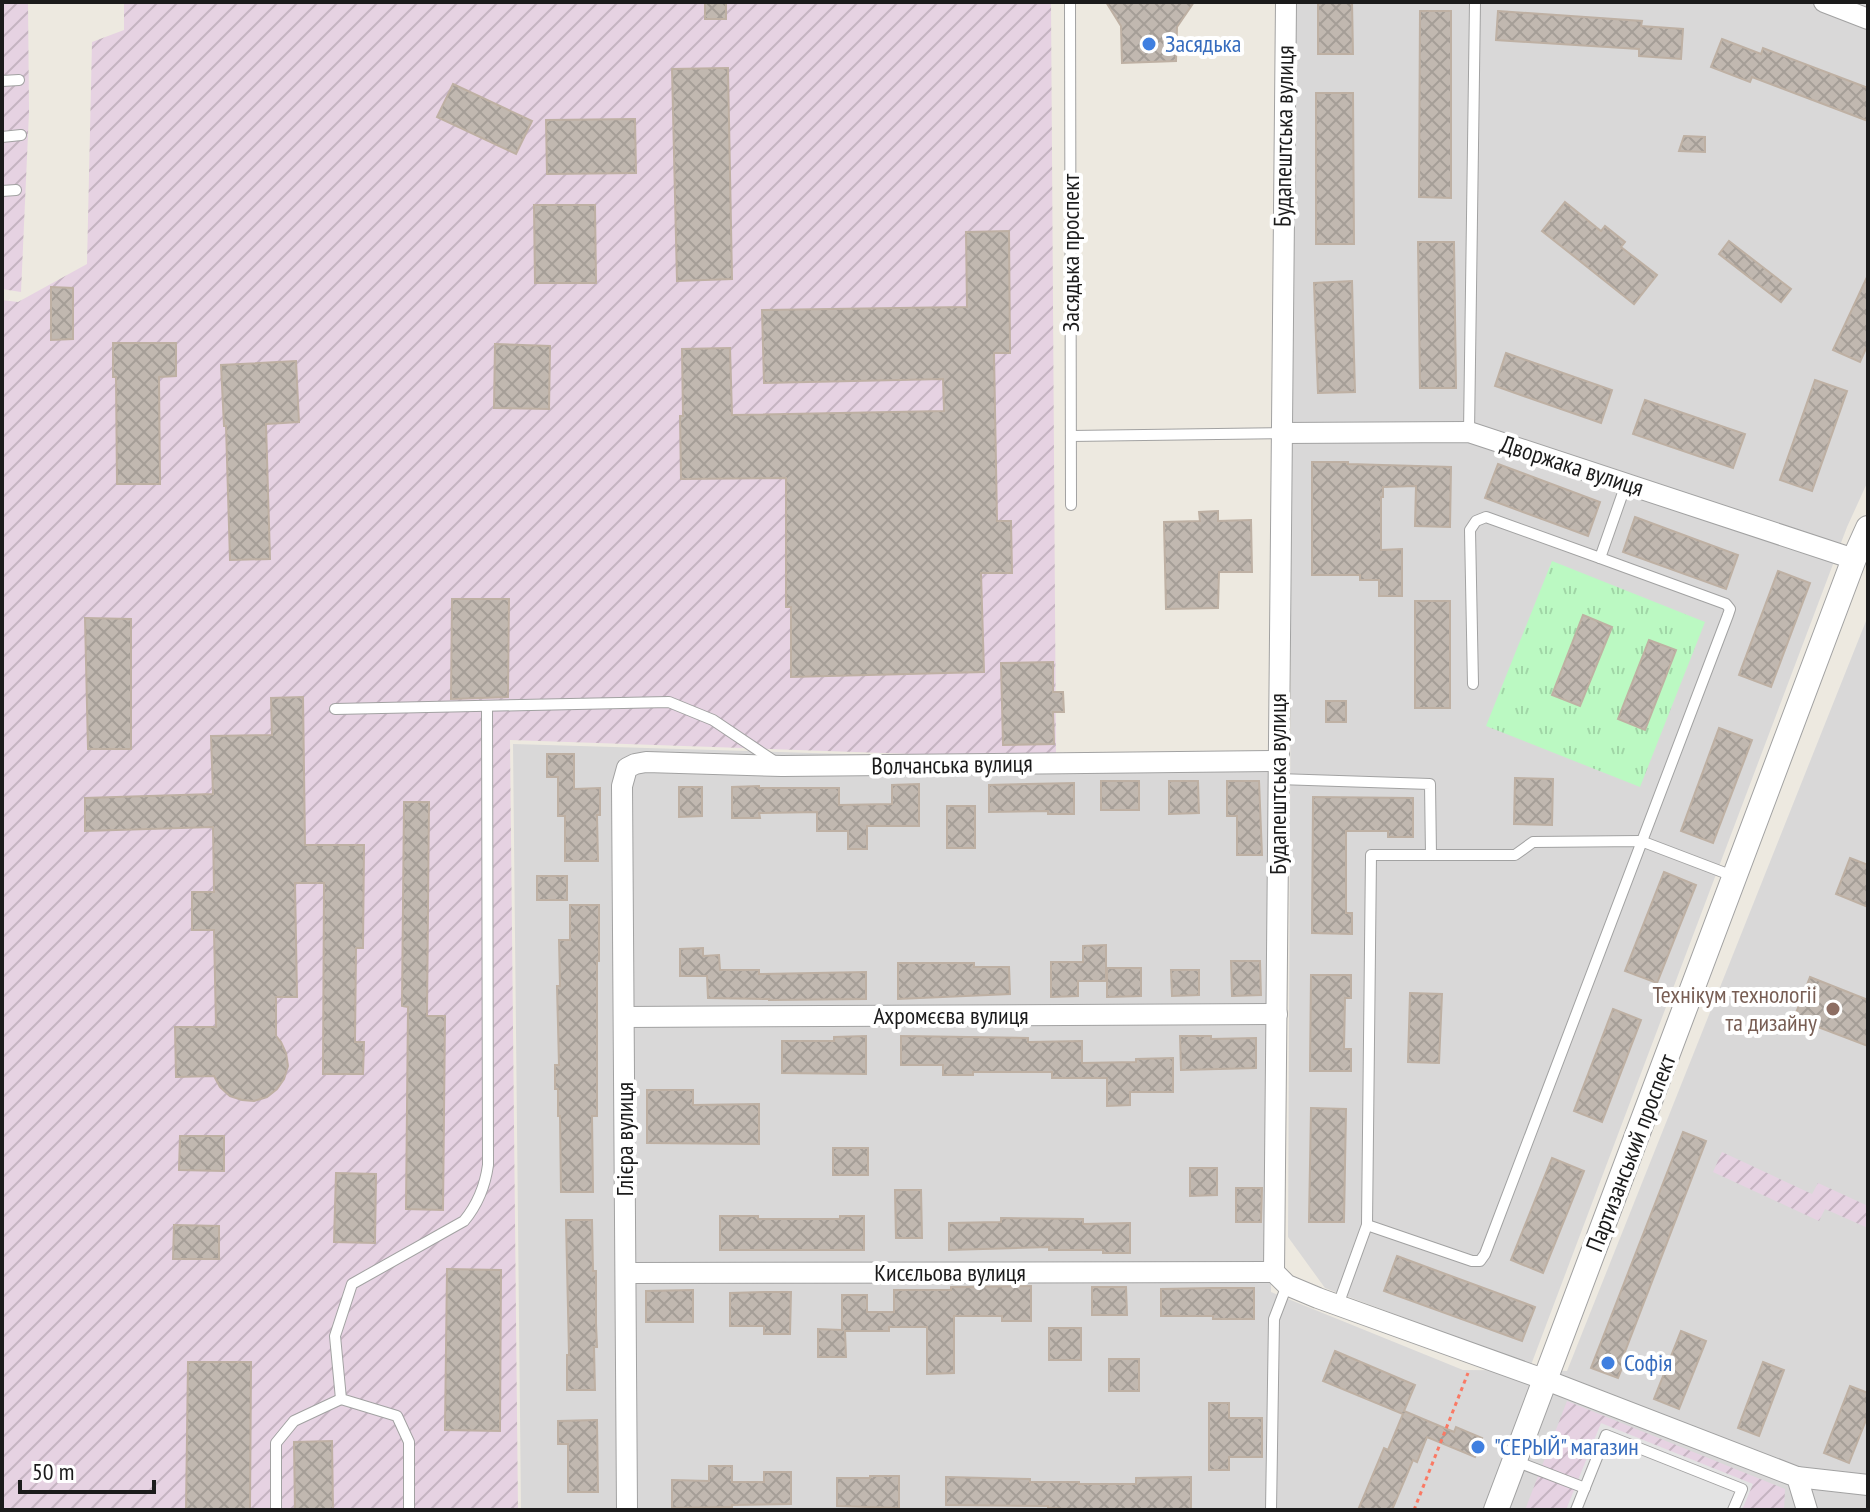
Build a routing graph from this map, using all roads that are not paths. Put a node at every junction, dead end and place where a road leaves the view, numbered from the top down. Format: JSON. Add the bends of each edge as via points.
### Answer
{"nodes":[{"id":1,"x":1070,"y":2,"type":"edge"},
{"id":2,"x":1286,"y":2,"type":"edge"},
{"id":3,"x":1475,"y":2,"type":"edge"},
{"id":4,"x":1824,"y":2,"type":"edge"},
{"id":5,"x":1868,"y":19,"type":"edge"},
{"id":6,"x":19,"y":80,"type":"dead end"},
{"id":7,"x":2,"y":81,"type":"edge"},
{"id":8,"x":21,"y":135,"type":"dead end"},
{"id":9,"x":2,"y":137,"type":"edge"},
{"id":10,"x":16,"y":190,"type":"dead end"},
{"id":11,"x":2,"y":191,"type":"edge"},
{"id":12,"x":1469,"y":432,"type":"junction"},
{"id":13,"x":1281,"y":433,"type":"junction"},
{"id":14,"x":1071,"y":436,"type":"junction"},
{"id":15,"x":1626,"y":484,"type":"junction"},
{"id":16,"x":1071,"y":505,"type":"dead end"},
{"id":17,"x":1868,"y":528,"type":"edge"},
{"id":18,"x":1600,"y":558,"type":"junction"},
{"id":19,"x":1861,"y":562,"type":"edge"},
{"id":20,"x":1473,"y":684,"type":"dead end"},
{"id":21,"x":487,"y":706,"type":"junction"},
{"id":22,"x":335,"y":709,"type":"dead end"},
{"id":23,"x":782,"y":766,"type":"junction"},
{"id":24,"x":627,"y":768,"type":"joint"},
{"id":25,"x":1278,"y":770,"type":"junction"},
{"id":26,"x":1641,"y":841,"type":"junction"},
{"id":27,"x":1431,"y":855,"type":"junction"},
{"id":28,"x":1735,"y":877,"type":"junction"},
{"id":29,"x":1277,"y":1014,"type":"junction"},
{"id":30,"x":624,"y":1017,"type":"junction"},
{"id":31,"x":1367,"y":1225,"type":"junction"},
{"id":32,"x":626,"y":1273,"type":"junction"},
{"id":33,"x":1281,"y":1279,"type":"junction"},
{"id":34,"x":1338,"y":1305,"type":"junction"},
{"id":35,"x":1546,"y":1380,"type":"junction"},
{"id":36,"x":341,"y":1399,"type":"junction"},
{"id":37,"x":1515,"y":1461,"type":"junction"},
{"id":38,"x":1797,"y":1477,"type":"junction"},
{"id":39,"x":1868,"y":1485,"type":"edge"},
{"id":40,"x":1585,"y":1488,"type":"junction"},
{"id":41,"x":276,"y":1510,"type":"edge"},
{"id":42,"x":409,"y":1510,"type":"edge"},
{"id":43,"x":627,"y":1510,"type":"edge"},
{"id":44,"x":1271,"y":1510,"type":"edge"},
{"id":45,"x":1496,"y":1510,"type":"edge"},
{"id":46,"x":1576,"y":1510,"type":"edge"},
{"id":47,"x":1733,"y":1510,"type":"edge"},
{"id":48,"x":1807,"y":1510,"type":"edge"}],
"edges":[{"from":1,"to":14,"type":"lane","name":"Засядька проспект"},
{"from":2,"to":13,"type":"street","name":"Будапештська вулиця"},
{"from":3,"to":12,"type":"lane"},
{"from":4,"to":5,"type":"street"},
{"from":6,"to":7,"type":"lane"},
{"from":8,"to":9,"type":"lane"},
{"from":10,"to":11,"type":"lane"},
{"from":12,"to":13,"type":"street","name":"Дворжака вулиця"},
{"from":12,"to":15,"type":"street","name":"Дворжака вулиця"},
{"from":13,"to":14,"type":"lane"},
{"from":13,"to":25,"type":"street","name":"Будапештська вулиця"},
{"from":14,"to":16,"type":"lane","name":"Засядька проспект"},
{"from":15,"to":18,"type":"lane"},
{"from":15,"to":19,"type":"street","name":"Дворжака вулиця"},
{"from":17,"to":19,"type":"street","name":"Партизанський проспект"},
{"from":18,"to":20,"type":"lane","via":[[1486,517],[1476,521],[1470,530]]},
{"from":18,"to":26,"type":"lane","via":[[1730,609]]},
{"from":19,"to":28,"type":"street","name":"Партизанський проспект"},
{"from":21,"to":22,"type":"lane"},
{"from":21,"to":23,"type":"lane","via":[[669,702],[713,720]]},
{"from":21,"to":36,"type":"lane","via":[[486,1183],[464,1221],[352,1284],[335,1336]]},
{"from":23,"to":24,"type":"street","name":"Волчанська вулиця","via":[[646,762]]},
{"from":23,"to":25,"type":"street","name":"Волчанська вулиця"},
{"from":24,"to":30,"type":"street","name":"Глієра вулиця","via":[[622,786]]},
{"from":25,"to":27,"type":"lane","via":[[1430,784]]},
{"from":25,"to":29,"type":"street","name":"Будапештська вулиця"},
{"from":26,"to":27,"type":"lane","via":[[1533,842],[1515,855]]},
{"from":26,"to":28,"type":"lane"},
{"from":26,"to":31,"type":"lane","via":[[1485,1254],[1472,1261]]},
{"from":27,"to":31,"type":"lane","via":[[1371,855]]},
{"from":28,"to":35,"type":"street","name":"Партизанський проспект"},
{"from":29,"to":30,"type":"street","name":"Ахромєєва вулиця"},
{"from":29,"to":33,"type":"street","name":"Будапештська вулиця"},
{"from":30,"to":32,"type":"street","name":"Глієра вулиця"},
{"from":31,"to":34,"type":"lane"},
{"from":32,"to":33,"type":"street","name":"Кисєльова вулиця"},
{"from":32,"to":43,"type":"street","name":"Глієра вулиця"},
{"from":33,"to":34,"type":"street"},
{"from":33,"to":44,"type":"lane","via":[[1274,1319]]},
{"from":34,"to":35,"type":"street"},
{"from":35,"to":37,"type":"street","name":"Партизанський проспект"},
{"from":35,"to":38,"type":"street"},
{"from":36,"to":41,"type":"lane","via":[[294,1421],[276,1443]]},
{"from":36,"to":42,"type":"lane","via":[[397,1416],[409,1442]]},
{"from":37,"to":40,"type":"lane"},
{"from":37,"to":45,"type":"street","name":"Партизанський проспект"},
{"from":38,"to":39,"type":"street"},
{"from":38,"to":48,"type":"street"},
{"from":40,"to":46,"type":"lane"},
{"from":40,"to":47,"type":"lane","via":[[1606,1435],[1742,1489]]}]}
